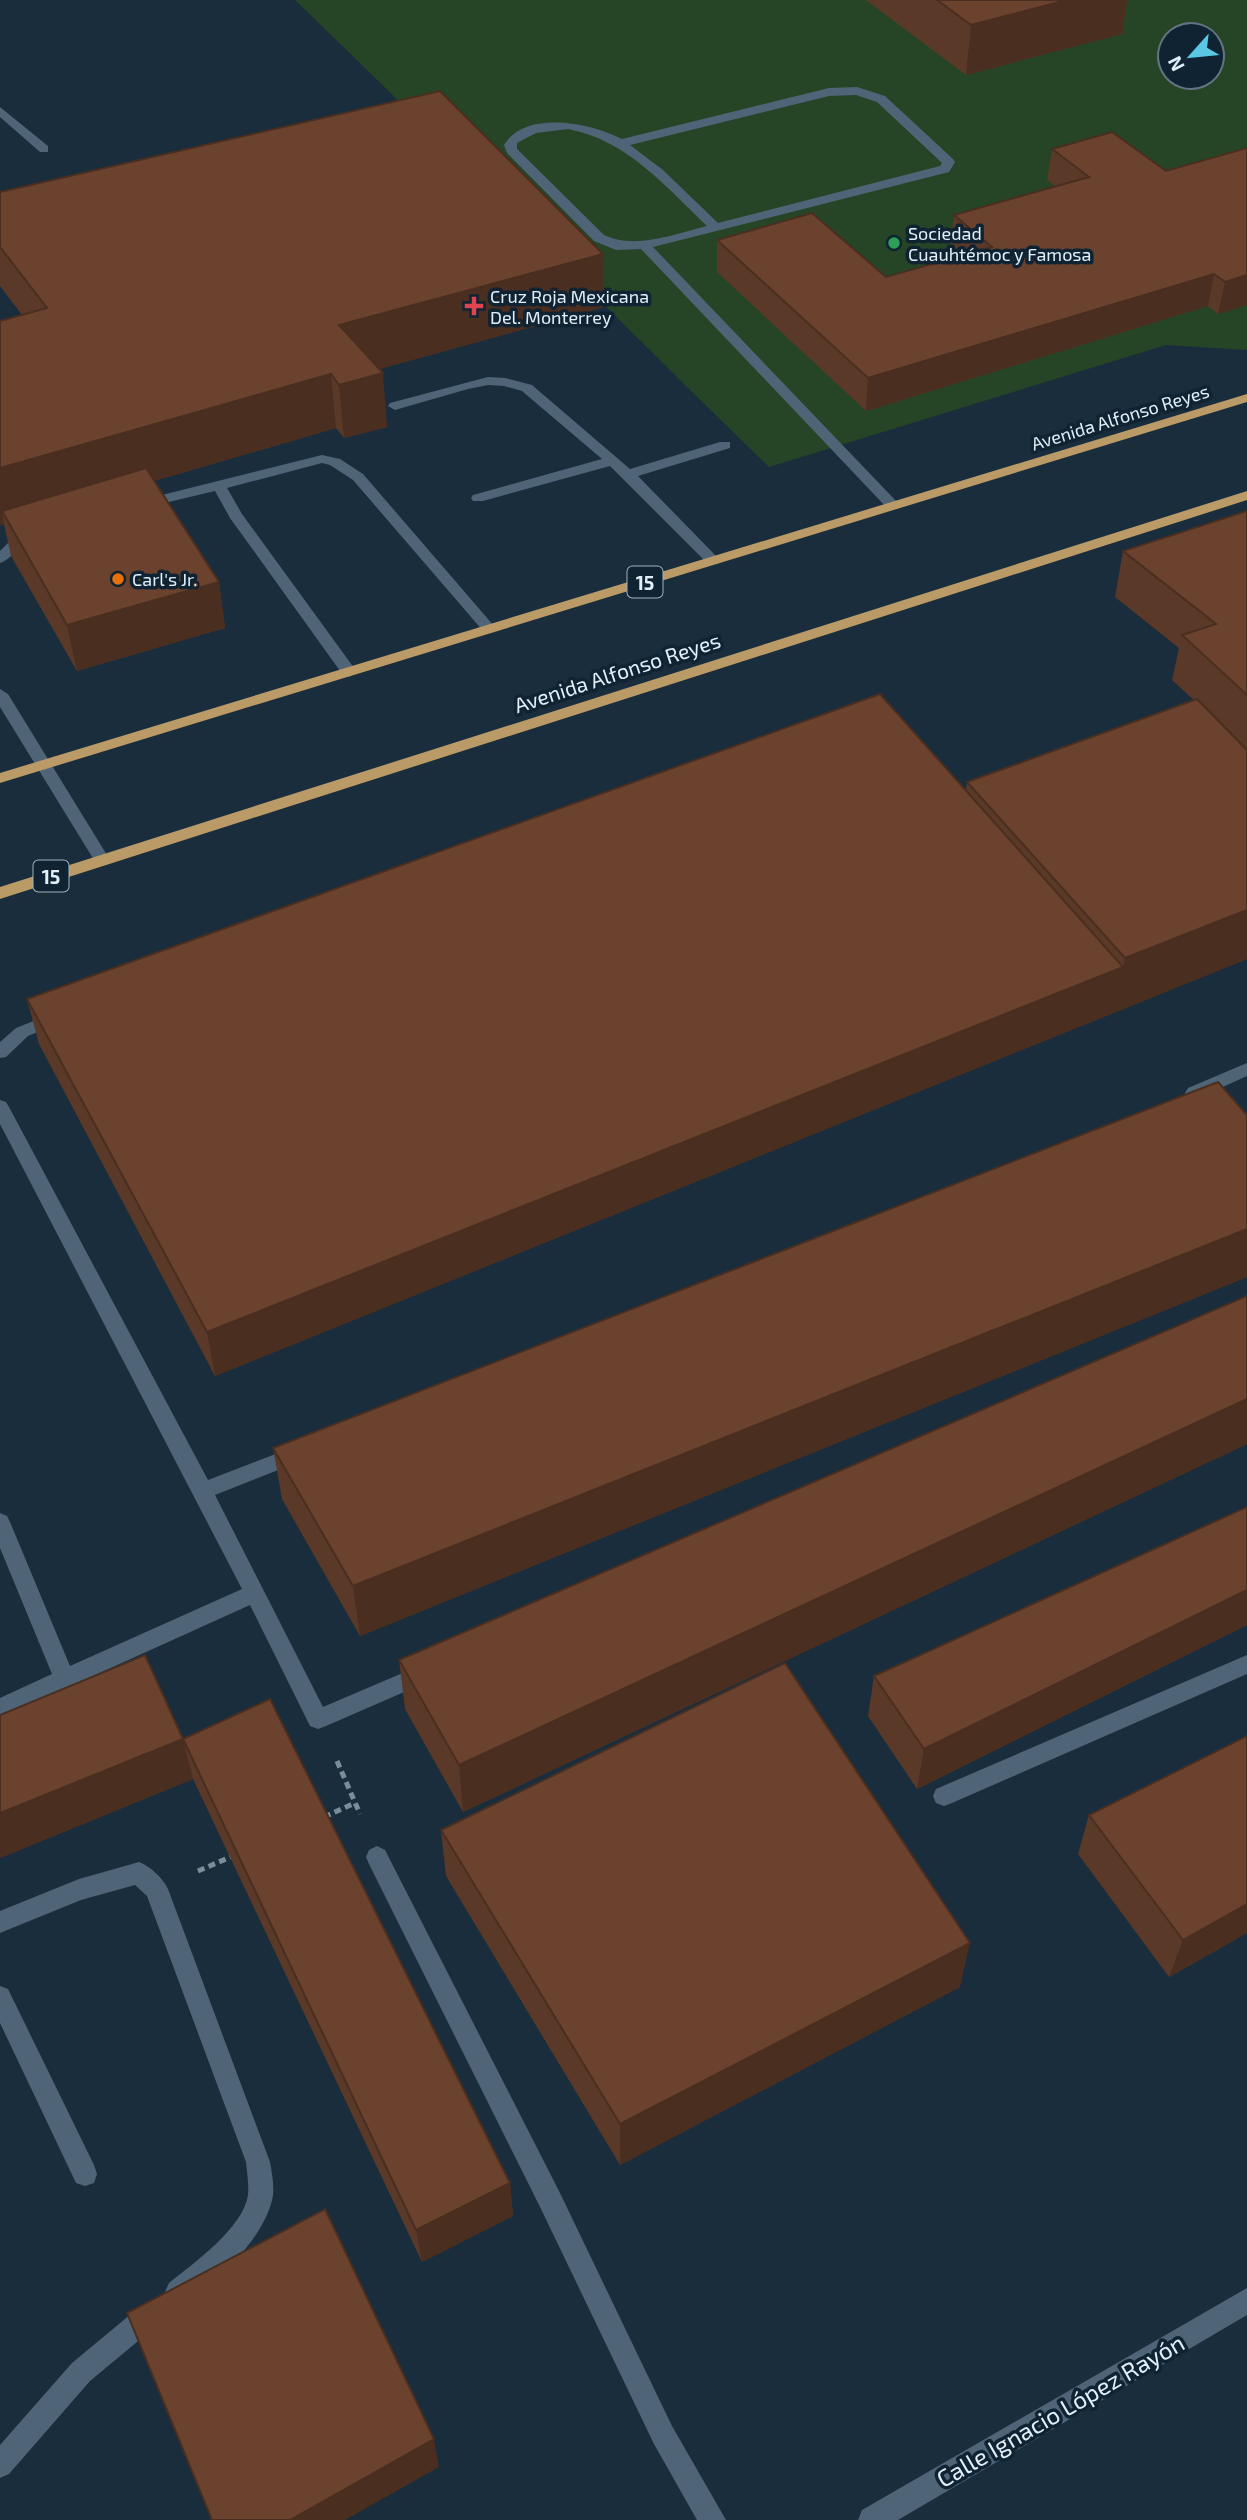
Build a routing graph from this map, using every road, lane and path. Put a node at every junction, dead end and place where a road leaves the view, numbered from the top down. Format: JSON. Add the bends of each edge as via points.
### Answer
{"nodes":[{"id":1,"x":0,"y":111,"type":"edge"},
{"id":2,"x":622,"y":143,"type":"junction"},
{"id":3,"x":44,"y":149,"type":"dead end"},
{"id":4,"x":716,"y":228,"type":"junction"},
{"id":5,"x":644,"y":245,"type":"junction"},
{"id":6,"x":1247,"y":398,"type":"edge"},
{"id":7,"x":395,"y":406,"type":"dead end"},
{"id":8,"x":725,"y":445,"type":"dead end"},
{"id":9,"x":612,"y":461,"type":"junction"},
{"id":10,"x":628,"y":474,"type":"junction"},
{"id":11,"x":219,"y":486,"type":"junction"},
{"id":12,"x":1247,"y":495,"type":"edge"},
{"id":13,"x":478,"y":498,"type":"dead end"},
{"id":14,"x":893,"y":506,"type":"junction"},
{"id":15,"x":130,"y":508,"type":"edge"},
{"id":16,"x":46,"y":532,"type":"edge"},
{"id":17,"x":0,"y":559,"type":"edge"},
{"id":18,"x":713,"y":561,"type":"junction"},
{"id":19,"x":489,"y":629,"type":"junction"},
{"id":20,"x":349,"y":672,"type":"junction"},
{"id":21,"x":0,"y":694,"type":"edge"},
{"id":22,"x":44,"y":765,"type":"junction"},
{"id":23,"x":0,"y":779,"type":"edge"},
{"id":24,"x":102,"y":860,"type":"junction"},
{"id":25,"x":0,"y":892,"type":"edge"},
{"id":26,"x":75,"y":1011,"type":"edge"},
{"id":27,"x":0,"y":1052,"type":"edge"},
{"id":28,"x":1247,"y":1069,"type":"edge"},
{"id":29,"x":1194,"y":1098,"type":"edge"},
{"id":30,"x":0,"y":1107,"type":"edge"},
{"id":31,"x":318,"y":1445,"type":"edge"},
{"id":32,"x":203,"y":1491,"type":"junction"},
{"id":33,"x":0,"y":1522,"type":"edge"},
{"id":34,"x":255,"y":1593,"type":"junction"},
{"id":35,"x":444,"y":1664,"type":"edge"},
{"id":36,"x":1247,"y":1664,"type":"edge"},
{"id":37,"x":65,"y":1680,"type":"junction"},
{"id":38,"x":0,"y":1708,"type":"edge"},
{"id":39,"x":318,"y":1719,"type":"junction"},
{"id":40,"x":943,"y":1796,"type":"dead end"},
{"id":41,"x":355,"y":1803,"type":"junction"},
{"id":42,"x":318,"y":1819,"type":"edge"},
{"id":43,"x":243,"y":1851,"type":"edge"},
{"id":44,"x":377,"y":1857,"type":"joint"},
{"id":45,"x":156,"y":1889,"type":"junction"},
{"id":46,"x":0,"y":1922,"type":"edge"},
{"id":47,"x":0,"y":1997,"type":"edge"},
{"id":48,"x":85,"y":2174,"type":"dead end"},
{"id":49,"x":1247,"y":2301,"type":"edge"},
{"id":50,"x":0,"y":2465,"type":"edge"},
{"id":51,"x":712,"y":2520,"type":"edge"},
{"id":52,"x":872,"y":2520,"type":"edge"}],
"edges":[{"from":1,"to":3,"type":"street"},
{"from":2,"to":4,"type":"street"},
{"from":2,"to":4,"type":"street","via":[[829,92],[857,91],[881,99],[949,162],[938,171]]},
{"from":2,"to":5,"type":"street","via":[[564,124],[517,136],[510,145],[599,237],[616,246]]},
{"from":4,"to":5,"type":"street"},
{"from":5,"to":14,"type":"street"},
{"from":6,"to":14,"type":"highway","name":"Avenida Alfonso Reyes","number":"15"},
{"from":7,"to":9,"type":"street","via":[[466,385],[505,382],[527,388],[543,399]]},
{"from":8,"to":10,"type":"lane"},
{"from":9,"to":10,"type":"street"},
{"from":9,"to":13,"type":"street"},
{"from":10,"to":18,"type":"street"},
{"from":11,"to":15,"type":"street"},
{"from":11,"to":19,"type":"street","via":[[322,459],[335,462],[358,477]]},
{"from":11,"to":20,"type":"street"},
{"from":12,"to":24,"type":"highway","name":"Avenida Alfonso Reyes","number":"15"},
{"from":14,"to":18,"type":"highway","name":"Avenida Alfonso Reyes","number":"15"},
{"from":16,"to":17,"type":"street","via":[[14,545]]},
{"from":18,"to":19,"type":"highway","name":"Avenida Alfonso Reyes","number":"15"},
{"from":19,"to":20,"type":"highway","name":"Avenida Alfonso Reyes","number":"15"},
{"from":20,"to":22,"type":"highway","name":"Avenida Alfonso Reyes","number":"15"},
{"from":21,"to":22,"type":"street"},
{"from":22,"to":23,"type":"highway","name":"Avenida Alfonso Reyes","number":"15"},
{"from":22,"to":24,"type":"street"},
{"from":24,"to":25,"type":"highway","name":"Avenida Alfonso Reyes","number":"15"},
{"from":26,"to":27,"type":"street","via":[[22,1032]]},
{"from":28,"to":29,"type":"street"},
{"from":30,"to":32,"type":"street"},
{"from":31,"to":32,"type":"street"},
{"from":32,"to":34,"type":"street"},
{"from":33,"to":37,"type":"street"},
{"from":34,"to":37,"type":"street"},
{"from":34,"to":39,"type":"street"},
{"from":35,"to":39,"type":"street"},
{"from":36,"to":40,"type":"street"},
{"from":37,"to":38,"type":"street"},
{"from":39,"to":41,"type":"path"},
{"from":41,"to":42,"type":"path"},
{"from":41,"to":44,"type":"path"},
{"from":43,"to":45,"type":"path"},
{"from":44,"to":51,"type":"street","via":[[663,2435]]},
{"from":45,"to":46,"type":"street","via":[[139,1873],[115,1877]]},
{"from":45,"to":50,"type":"street","via":[[258,2162],[260,2199],[244,2230],[222,2255],[81,2372]]},
{"from":47,"to":48,"type":"street"},
{"from":49,"to":52,"type":"street","name":"Calle Ignacio López Rayón"}]}
